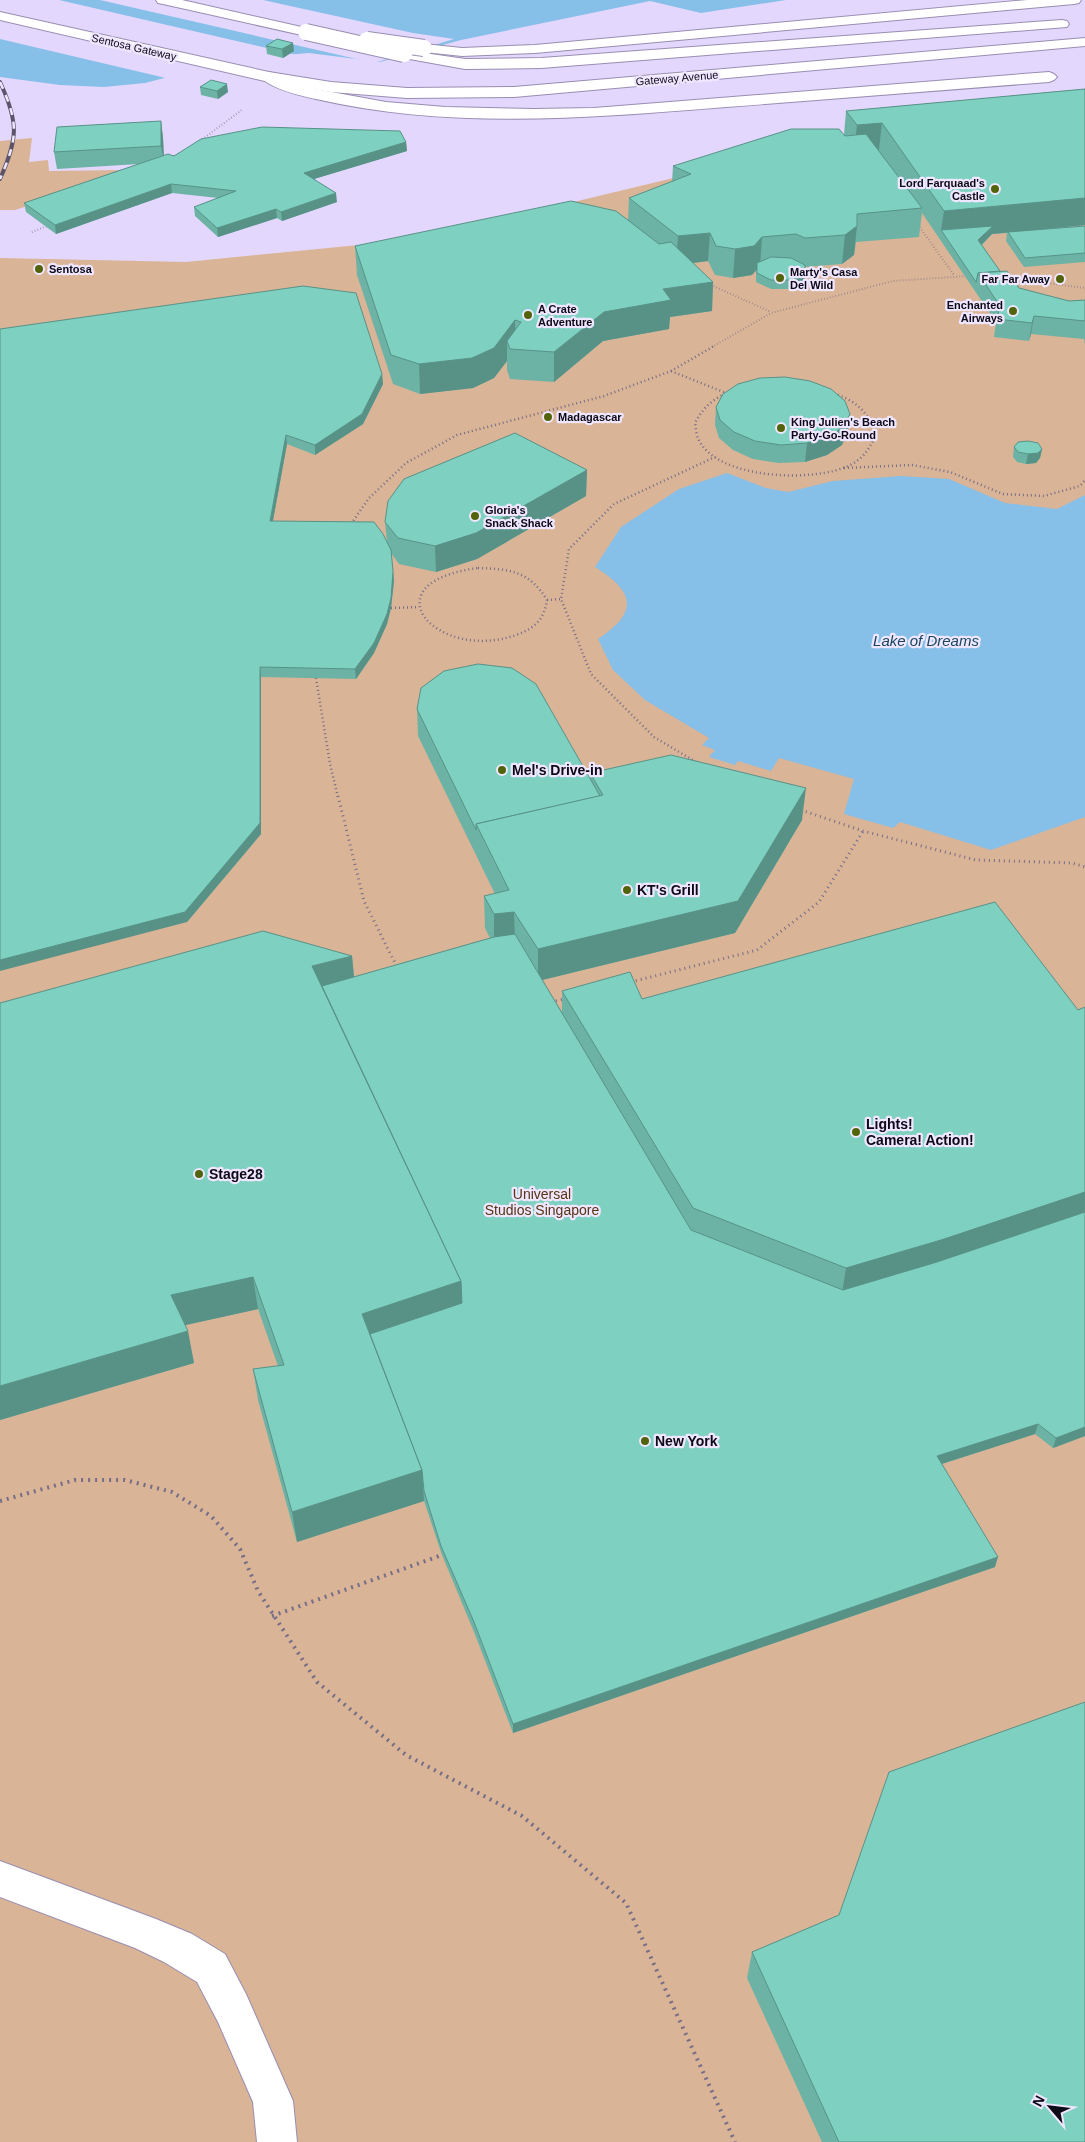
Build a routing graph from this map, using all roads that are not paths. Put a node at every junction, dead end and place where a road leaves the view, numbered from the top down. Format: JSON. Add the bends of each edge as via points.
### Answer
{"nodes":[{"id":1,"x":163,"y":0,"type":"edge"},
{"id":2,"x":1074,"y":0,"type":"edge"},
{"id":3,"x":0,"y":16,"type":"edge"},
{"id":4,"x":1076,"y":24,"type":"dead end"},
{"id":5,"x":306,"y":32,"type":"junction"},
{"id":6,"x":1085,"y":42,"type":"edge"},
{"id":7,"x":1049,"y":78,"type":"dead end"},
{"id":8,"x":275,"y":80,"type":"junction"},
{"id":9,"x":0,"y":1879,"type":"edge"},
{"id":10,"x":277,"y":2142,"type":"edge"}],
"edges":[{"from":1,"to":5,"type":"main road"},
{"from":2,"to":5,"type":"main road","bridge":true,"via":[[535,49],[462,52]]},
{"from":3,"to":8,"type":"main road","name":"Sentosa Gateway"},
{"from":4,"to":5,"type":"main road","name":"Gateway Avenue","bridge":true,"via":[[541,64],[465,64]]},
{"from":6,"to":8,"type":"main road","name":"Gateway Avenue","via":[[514,92],[381,92]]},
{"from":7,"to":8,"type":"main road","via":[[594,113],[536,114],[452,113],[372,105],[333,98]]},
{"from":9,"to":10,"type":"main road","via":[[143,1932],[211,1968],[273,2101]]}]}
